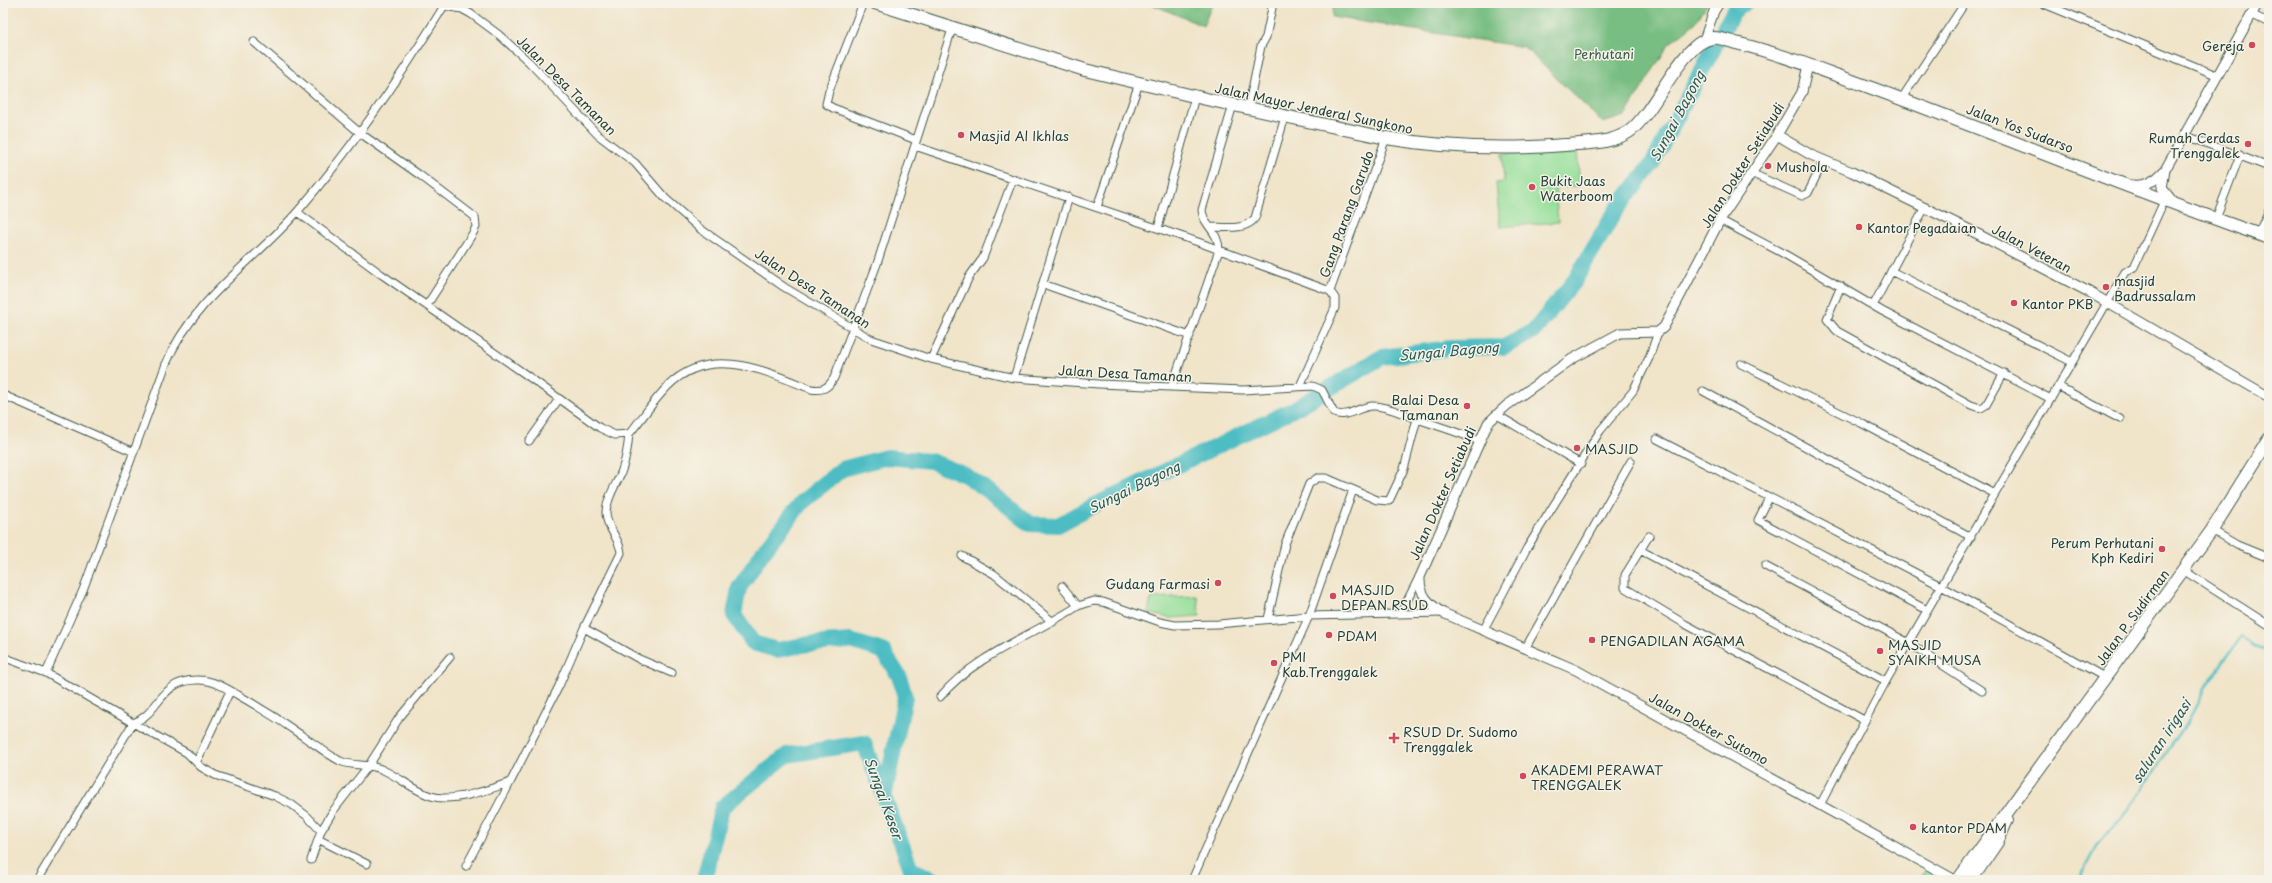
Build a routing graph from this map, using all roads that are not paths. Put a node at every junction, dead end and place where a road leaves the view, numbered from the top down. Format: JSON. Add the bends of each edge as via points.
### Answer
{"nodes":[{"id":1,"x":863,"y":3,"type":"edge"},
{"id":2,"x":875,"y":3,"type":"edge"},
{"id":3,"x":1273,"y":3,"type":"edge"},
{"id":4,"x":1719,"y":3,"type":"edge"},
{"id":5,"x":1965,"y":3,"type":"edge"},
{"id":6,"x":2042,"y":3,"type":"edge"},
{"id":7,"x":2258,"y":3,"type":"edge"},
{"id":8,"x":444,"y":4,"type":"edge"},
{"id":9,"x":2251,"y":14,"type":"junction"},
{"id":10,"x":2269,"y":23,"type":"edge"},
{"id":11,"x":952,"y":29,"type":"junction"},
{"id":12,"x":1709,"y":39,"type":"junction"},
{"id":13,"x":254,"y":42,"type":"dead end"},
{"id":14,"x":1808,"y":65,"type":"junction"},
{"id":15,"x":2216,"y":76,"type":"junction"},
{"id":16,"x":1139,"y":83,"type":"junction"},
{"id":17,"x":1195,"y":97,"type":"junction"},
{"id":18,"x":1902,"y":98,"type":"junction"},
{"id":19,"x":1233,"y":105,"type":"junction"},
{"id":20,"x":1248,"y":108,"type":"junction"},
{"id":21,"x":1285,"y":116,"type":"junction"},
{"id":22,"x":360,"y":133,"type":"junction"},
{"id":23,"x":1777,"y":135,"type":"junction"},
{"id":24,"x":2184,"y":135,"type":"junction"},
{"id":25,"x":1386,"y":138,"type":"junction"},
{"id":26,"x":916,"y":143,"type":"junction"},
{"id":27,"x":2240,"y":155,"type":"junction"},
{"id":28,"x":1824,"y":160,"type":"junction"},
{"id":29,"x":2269,"y":167,"type":"edge"},
{"id":30,"x":2165,"y":170,"type":"junction"},
{"id":31,"x":1751,"y":173,"type":"junction"},
{"id":32,"x":1013,"y":179,"type":"junction"},
{"id":33,"x":2130,"y":185,"type":"junction"},
{"id":34,"x":1069,"y":197,"type":"junction"},
{"id":35,"x":2170,"y":201,"type":"junction"},
{"id":36,"x":1097,"y":207,"type":"junction"},
{"id":37,"x":1925,"y":207,"type":"junction"},
{"id":38,"x":2269,"y":210,"type":"edge"},
{"id":39,"x":297,"y":212,"type":"junction"},
{"id":40,"x":2216,"y":218,"type":"junction"},
{"id":41,"x":1720,"y":220,"type":"junction"},
{"id":42,"x":1210,"y":227,"type":"junction"},
{"id":43,"x":1158,"y":228,"type":"junction"},
{"id":44,"x":2263,"y":236,"type":"edge"},
{"id":45,"x":1219,"y":250,"type":"junction"},
{"id":46,"x":1891,"y":271,"type":"junction"},
{"id":47,"x":1043,"y":284,"type":"junction"},
{"id":48,"x":1841,"y":286,"type":"junction"},
{"id":49,"x":1330,"y":291,"type":"junction"},
{"id":50,"x":2107,"y":303,"type":"junction"},
{"id":51,"x":427,"y":305,"type":"junction"},
{"id":52,"x":1873,"y":306,"type":"junction"},
{"id":53,"x":853,"y":328,"type":"junction"},
{"id":54,"x":1658,"y":332,"type":"junction"},
{"id":55,"x":1190,"y":336,"type":"junction"},
{"id":56,"x":931,"y":359,"type":"junction"},
{"id":57,"x":2072,"y":362,"type":"junction"},
{"id":58,"x":1741,"y":364,"type":"dead end"},
{"id":59,"x":2004,"y":373,"type":"junction"},
{"id":60,"x":1014,"y":378,"type":"junction"},
{"id":61,"x":1172,"y":386,"type":"junction"},
{"id":62,"x":1300,"y":386,"type":"junction"},
{"id":63,"x":2058,"y":386,"type":"junction"},
{"id":64,"x":1703,"y":391,"type":"dead end"},
{"id":65,"x":3,"y":395,"type":"edge"},
{"id":66,"x":2269,"y":397,"type":"edge"},
{"id":67,"x":2051,"y":398,"type":"junction"},
{"id":68,"x":559,"y":399,"type":"junction"},
{"id":69,"x":1497,"y":415,"type":"junction"},
{"id":70,"x":1417,"y":419,"type":"junction"},
{"id":71,"x":2120,"y":419,"type":"dead end"},
{"id":72,"x":629,"y":434,"type":"junction"},
{"id":73,"x":1656,"y":439,"type":"dead end"},
{"id":74,"x":2269,"y":439,"type":"edge"},
{"id":75,"x":529,"y":441,"type":"dead end"},
{"id":76,"x":1478,"y":441,"type":"junction"},
{"id":77,"x":134,"y":452,"type":"junction"},
{"id":78,"x":1632,"y":461,"type":"dead end"},
{"id":79,"x":1581,"y":464,"type":"junction"},
{"id":80,"x":1353,"y":490,"type":"junction"},
{"id":81,"x":1995,"y":494,"type":"junction"},
{"id":82,"x":1769,"y":498,"type":"junction"},
{"id":83,"x":2212,"y":530,"type":"junction"},
{"id":84,"x":1649,"y":536,"type":"dead end"},
{"id":85,"x":1971,"y":537,"type":"junction"},
{"id":86,"x":1640,"y":550,"type":"junction"},
{"id":87,"x":962,"y":556,"type":"dead end"},
{"id":88,"x":2269,"y":558,"type":"edge"},
{"id":89,"x":1765,"y":566,"type":"dead end"},
{"id":90,"x":2183,"y":570,"type":"junction"},
{"id":91,"x":1420,"y":577,"type":"junction"},
{"id":92,"x":1062,"y":586,"type":"dead end"},
{"id":93,"x":1941,"y":586,"type":"junction"},
{"id":94,"x":1078,"y":606,"type":"junction"},
{"id":95,"x":1927,"y":610,"type":"junction"},
{"id":96,"x":1401,"y":612,"type":"junction"},
{"id":97,"x":1443,"y":613,"type":"junction"},
{"id":98,"x":1309,"y":616,"type":"junction"},
{"id":99,"x":1268,"y":619,"type":"junction"},
{"id":100,"x":1053,"y":622,"type":"junction"},
{"id":101,"x":2269,"y":625,"type":"edge"},
{"id":102,"x":584,"y":628,"type":"junction"},
{"id":103,"x":1484,"y":629,"type":"junction"},
{"id":104,"x":1909,"y":643,"type":"junction"},
{"id":105,"x":1526,"y":647,"type":"junction"},
{"id":106,"x":3,"y":657,"type":"edge"},
{"id":107,"x":450,"y":657,"type":"dead end"},
{"id":108,"x":672,"y":672,"type":"dead end"},
{"id":109,"x":46,"y":673,"type":"junction"},
{"id":110,"x":2106,"y":678,"type":"junction"},
{"id":111,"x":1886,"y":681,"type":"junction"},
{"id":112,"x":230,"y":690,"type":"junction"},
{"id":113,"x":1982,"y":691,"type":"dead end"},
{"id":114,"x":940,"y":697,"type":"dead end"},
{"id":115,"x":1864,"y":720,"type":"junction"},
{"id":116,"x":133,"y":723,"type":"junction"},
{"id":117,"x":197,"y":761,"type":"junction"},
{"id":118,"x":369,"y":765,"type":"junction"},
{"id":119,"x":511,"y":781,"type":"junction"},
{"id":120,"x":1820,"y":805,"type":"junction"},
{"id":121,"x":2012,"y":808,"type":"junction"},
{"id":122,"x":321,"y":831,"type":"junction"},
{"id":123,"x":318,"y":839,"type":"junction"},
{"id":124,"x":311,"y":860,"type":"dead end"},
{"id":125,"x":367,"y":864,"type":"dead end"},
{"id":126,"x":466,"y":866,"type":"dead end"},
{"id":127,"x":37,"y":880,"type":"edge"},
{"id":128,"x":1192,"y":880,"type":"edge"},
{"id":129,"x":1957,"y":880,"type":"edge"},
{"id":130,"x":1971,"y":880,"type":"edge"}],
"edges":[{"from":1,"to":26,"type":"street","via":[[826,104]]},
{"from":2,"to":11,"type":"highway","name":"Jalan Mayor Jenderal Sungkono"},
{"from":3,"to":20,"type":"street"},
{"from":4,"to":12,"type":"street","via":[[1714,11]]},
{"from":5,"to":18,"type":"street"},
{"from":6,"to":15,"type":"street"},
{"from":7,"to":9,"type":"street"},
{"from":8,"to":22,"type":"street","via":[[400,78]]},
{"from":8,"to":53,"type":"street","name":"Jalan Desa Tamanan","via":[[462,9],[484,22],[529,62],[598,135],[635,163],[660,193],[699,228],[784,286]]},
{"from":9,"to":10,"type":"street"},
{"from":9,"to":15,"type":"street"},
{"from":11,"to":16,"type":"highway","name":"Jalan Mayor Jenderal Sungkono","via":[[1085,70]]},
{"from":11,"to":26,"type":"street"},
{"from":12,"to":14,"type":"highway","name":"Jalan Yos Sudarso","via":[[1760,48]]},
{"from":12,"to":25,"type":"highway","name":"Jalan Mayor Jenderal Sungkono","via":[[1698,45],[1673,73],[1632,129],[1617,139],[1518,149],[1425,145]]},
{"from":13,"to":22,"type":"street"},
{"from":14,"to":18,"type":"highway","name":"Jalan Yos Sudarso"},
{"from":14,"to":23,"type":"street","name":"Jalan Dokter Setiabudi","via":[[1802,92]]},
{"from":15,"to":24,"type":"street"},
{"from":16,"to":17,"type":"highway","name":"Jalan Mayor Jenderal Sungkono"},
{"from":16,"to":36,"type":"street"},
{"from":17,"to":19,"type":"highway","name":"Jalan Mayor Jenderal Sungkono"},
{"from":17,"to":43,"type":"street"},
{"from":18,"to":33,"type":"highway","name":"Jalan Yos Sudarso"},
{"from":19,"to":20,"type":"highway","name":"Jalan Mayor Jenderal Sungkono"},
{"from":19,"to":42,"type":"street","via":[[1202,210],[1202,216]]},
{"from":20,"to":21,"type":"highway","name":"Jalan Mayor Jenderal Sungkono"},
{"from":21,"to":25,"type":"highway","name":"Jalan Mayor Jenderal Sungkono"},
{"from":21,"to":42,"type":"street","via":[[1255,218],[1244,226]]},
{"from":22,"to":39,"type":"street"},
{"from":22,"to":51,"type":"street","via":[[465,208],[476,221],[473,233]]},
{"from":23,"to":28,"type":"street","name":"Jalan Veteran"},
{"from":23,"to":31,"type":"street","name":"Jalan Dokter Setiabudi"},
{"from":24,"to":27,"type":"street"},
{"from":24,"to":30,"type":"street"},
{"from":25,"to":49,"type":"street","name":"Gang Parang Garudo"},
{"from":26,"to":32,"type":"street"},
{"from":26,"to":53,"type":"street","via":[[878,264]]},
{"from":27,"to":29,"type":"street"},
{"from":27,"to":40,"type":"street"},
{"from":28,"to":31,"type":"street","via":[[1808,193],[1802,196]]},
{"from":28,"to":37,"type":"street","name":"Jalan Veteran"},
{"from":30,"to":33,"type":"street","via":[[2149,183]]},
{"from":30,"to":35,"type":"street","via":[[2162,188]]},
{"from":31,"to":41,"type":"street","name":"Jalan Dokter Setiabudi"},
{"from":32,"to":34,"type":"street"},
{"from":32,"to":56,"type":"street","via":[[983,258],[969,277]]},
{"from":33,"to":35,"type":"highway","name":"Jalan Yos Sudarso"},
{"from":34,"to":36,"type":"street"},
{"from":34,"to":47,"type":"street"},
{"from":35,"to":40,"type":"highway","name":"Jalan Yos Sudarso"},
{"from":35,"to":50,"type":"street","via":[[2134,267],[2125,272]]},
{"from":36,"to":43,"type":"street"},
{"from":37,"to":46,"type":"street"},
{"from":37,"to":50,"type":"street","name":"Jalan Veteran"},
{"from":38,"to":44,"type":"street"},
{"from":39,"to":51,"type":"street"},
{"from":39,"to":77,"type":"street","via":[[219,288],[185,330],[170,354]]},
{"from":40,"to":44,"type":"highway","name":"Jalan Yos Sudarso"},
{"from":41,"to":48,"type":"street"},
{"from":41,"to":54,"type":"street","name":"Jalan Dokter Setiabudi","via":[[1664,327]]},
{"from":42,"to":45,"type":"street","via":[[1219,240]]},
{"from":43,"to":45,"type":"street"},
{"from":45,"to":49,"type":"street"},
{"from":45,"to":55,"type":"street"},
{"from":46,"to":52,"type":"street"},
{"from":46,"to":57,"type":"street"},
{"from":47,"to":55,"type":"street"},
{"from":47,"to":60,"type":"street"},
{"from":48,"to":52,"type":"street"},
{"from":48,"to":59,"type":"street","via":[[1827,319],[1837,331],[1971,405],[1981,408],[1986,404]]},
{"from":49,"to":62,"type":"street","name":"Gang Parang Garudo","via":[[1335,298],[1335,308]]},
{"from":50,"to":57,"type":"street"},
{"from":50,"to":66,"type":"street","name":"Jalan Veteran"},
{"from":51,"to":68,"type":"street"},
{"from":52,"to":59,"type":"street"},
{"from":53,"to":56,"type":"street","name":"Jalan Desa Tamanan","via":[[871,339]]},
{"from":53,"to":72,"type":"street","via":[[834,378],[826,389],[811,389],[752,367],[713,364],[685,373],[675,380]]},
{"from":54,"to":69,"type":"street","name":"Jalan Dokter Setiabudi","via":[[1620,333],[1572,359]]},
{"from":54,"to":79,"type":"street","via":[[1651,354],[1633,391],[1600,430]]},
{"from":55,"to":61,"type":"street"},
{"from":56,"to":60,"type":"street","name":"Jalan Desa Tamanan"},
{"from":57,"to":63,"type":"street"},
{"from":58,"to":81,"type":"street","via":[[1861,423]]},
{"from":59,"to":67,"type":"street"},
{"from":60,"to":61,"type":"street","name":"Jalan Desa Tamanan"},
{"from":61,"to":62,"type":"street","name":"Jalan Desa Tamanan","via":[[1243,390]]},
{"from":62,"to":70,"type":"street","name":"Jalan Desa Tamanan","via":[[1313,386],[1322,390],[1334,413],[1345,414],[1359,408],[1374,406]]},
{"from":63,"to":67,"type":"street"},
{"from":63,"to":71,"type":"street"},
{"from":64,"to":85,"type":"street"},
{"from":65,"to":77,"type":"street"},
{"from":67,"to":81,"type":"street"},
{"from":68,"to":72,"type":"street","via":[[608,432],[615,435]]},
{"from":68,"to":75,"type":"street"},
{"from":69,"to":76,"type":"street","name":"Jalan Dokter Setiabudi","via":[[1488,423]]},
{"from":69,"to":79,"type":"street"},
{"from":70,"to":76,"type":"street","name":"Jalan Desa Tamanan"},
{"from":70,"to":80,"type":"street","via":[[1404,469],[1392,498],[1387,502],[1381,501]]},
{"from":72,"to":102,"type":"street","via":[[625,461],[606,508],[607,521],[619,542],[621,553]]},
{"from":73,"to":82,"type":"street"},
{"from":74,"to":83,"type":"highway","name":"Jalan P. Sudirman"},
{"from":76,"to":91,"type":"street","name":"Jalan Dokter Setiabudi"},
{"from":77,"to":109,"type":"street","via":[[83,590]]},
{"from":78,"to":105,"type":"street"},
{"from":79,"to":103,"type":"street","via":[[1526,548]]},
{"from":80,"to":98,"type":"street"},
{"from":80,"to":99,"type":"street","via":[[1321,478],[1309,484],[1285,544]]},
{"from":81,"to":85,"type":"street"},
{"from":82,"to":93,"type":"street"},
{"from":82,"to":95,"type":"street","via":[[1758,520]]},
{"from":83,"to":88,"type":"street","via":[[2237,545]]},
{"from":83,"to":90,"type":"highway","name":"Jalan P. Sudirman"},
{"from":84,"to":86,"type":"street"},
{"from":85,"to":93,"type":"street"},
{"from":86,"to":111,"type":"street"},
{"from":86,"to":115,"type":"street","via":[[1624,580],[1625,588],[1632,594]]},
{"from":87,"to":100,"type":"street","via":[[994,574]]},
{"from":89,"to":104,"type":"street"},
{"from":90,"to":101,"type":"street"},
{"from":90,"to":110,"type":"highway","name":"Jalan P. Sudirman"},
{"from":91,"to":96,"type":"street"},
{"from":91,"to":97,"type":"street","name":"Jalan Dokter Sutomo","via":[[1423,595],[1428,603]]},
{"from":92,"to":94,"type":"street"},
{"from":93,"to":95,"type":"street"},
{"from":93,"to":110,"type":"street"},
{"from":94,"to":99,"type":"street","via":[[1094,601],[1104,602],[1175,625]]},
{"from":94,"to":100,"type":"street"},
{"from":95,"to":104,"type":"street"},
{"from":96,"to":97,"type":"street"},
{"from":96,"to":98,"type":"street"},
{"from":97,"to":103,"type":"street","name":"Jalan Dokter Sutomo"},
{"from":98,"to":99,"type":"street"},
{"from":98,"to":128,"type":"street"},
{"from":100,"to":114,"type":"street","via":[[972,668],[953,682]]},
{"from":102,"to":108,"type":"street","via":[[639,659]]},
{"from":102,"to":119,"type":"street","via":[[559,686]]},
{"from":103,"to":105,"type":"street","name":"Jalan Dokter Sutomo"},
{"from":104,"to":111,"type":"street"},
{"from":104,"to":113,"type":"street"},
{"from":105,"to":120,"type":"street","name":"Jalan Dokter Sutomo","via":[[1576,670]]},
{"from":106,"to":109,"type":"street"},
{"from":107,"to":118,"type":"street","via":[[399,718]]},
{"from":109,"to":116,"type":"street"},
{"from":110,"to":121,"type":"highway","name":"Jalan P. Sudirman"},
{"from":111,"to":115,"type":"street"},
{"from":112,"to":116,"type":"street","via":[[212,682],[198,680],[172,686],[161,695],[146,716]]},
{"from":112,"to":117,"type":"street"},
{"from":112,"to":118,"type":"street","via":[[341,761]]},
{"from":115,"to":120,"type":"street"},
{"from":116,"to":117,"type":"street"},
{"from":116,"to":127,"type":"street"},
{"from":117,"to":122,"type":"street","via":[[205,770],[222,779],[284,800],[299,809]]},
{"from":118,"to":119,"type":"street","via":[[383,769],[438,798],[454,798]]},
{"from":118,"to":122,"type":"street","via":[[333,811]]},
{"from":119,"to":126,"type":"street"},
{"from":120,"to":129,"type":"street","name":"Jalan Dokter Sutomo"},
{"from":121,"to":129,"type":"highway"},
{"from":121,"to":130,"type":"highway","via":[[1997,842]]},
{"from":122,"to":123,"type":"street"},
{"from":123,"to":124,"type":"street"},
{"from":123,"to":125,"type":"street"}]}
